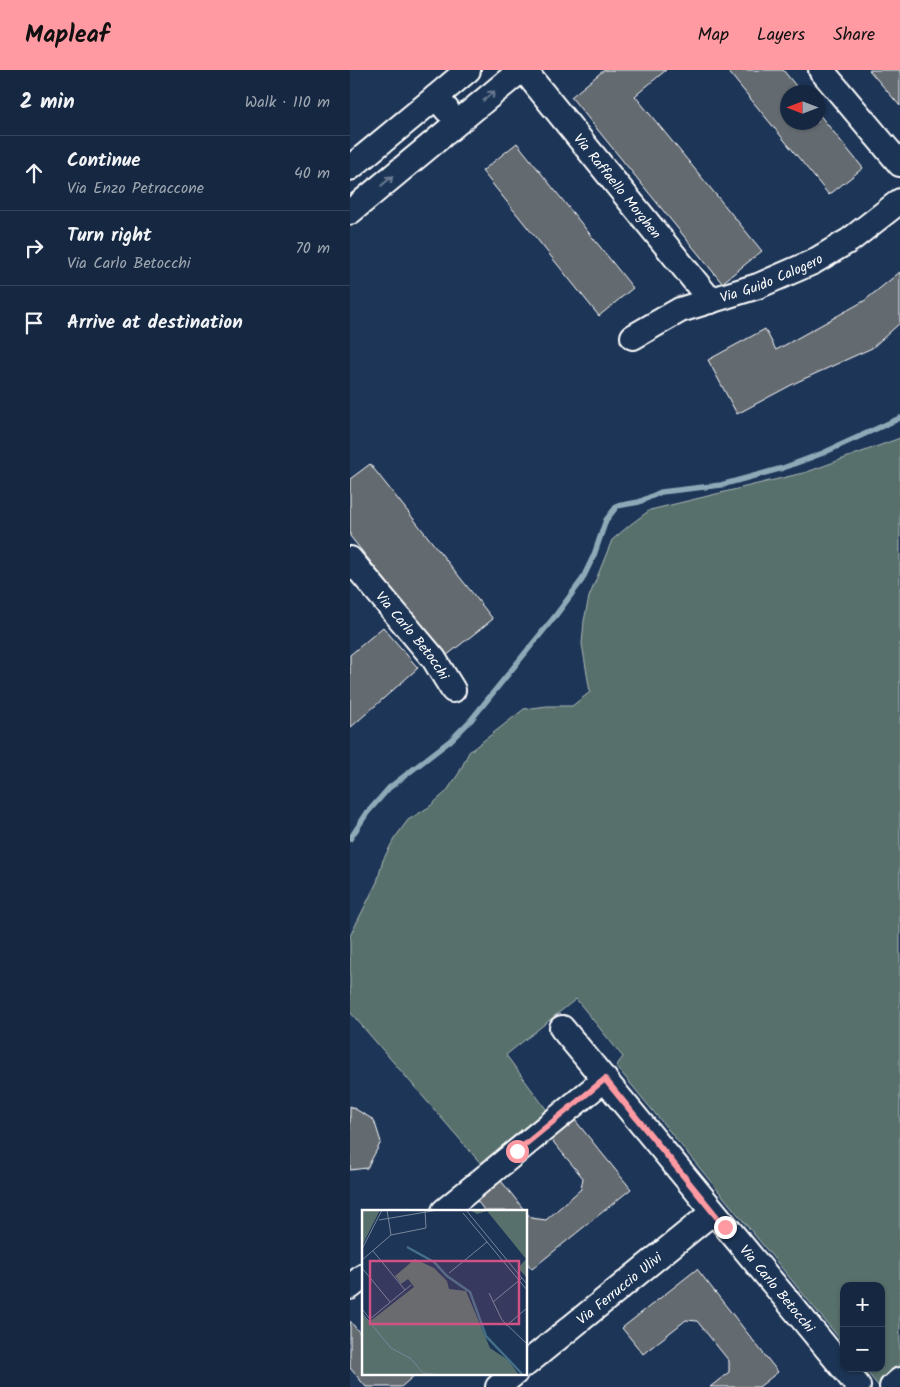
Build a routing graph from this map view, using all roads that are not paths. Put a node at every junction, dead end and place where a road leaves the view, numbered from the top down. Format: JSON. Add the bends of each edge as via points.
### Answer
{"nodes":[{"id":1,"x":468,"y":70,"type":"edge"},
{"id":2,"x":522,"y":70,"type":"edge"},
{"id":3,"x":821,"y":70,"type":"edge"},
{"id":4,"x":436,"y":97,"type":"junction"},
{"id":5,"x":458,"y":122,"type":"junction"},
{"id":6,"x":900,"y":164,"type":"edge"},
{"id":7,"x":350,"y":168,"type":"edge"},
{"id":8,"x":900,"y":201,"type":"edge"},
{"id":9,"x":350,"y":212,"type":"edge"},
{"id":10,"x":711,"y":301,"type":"junction"},
{"id":11,"x":633,"y":337,"type":"dead end"},
{"id":12,"x":350,"y":558,"type":"edge"},
{"id":13,"x":453,"y":690,"type":"dead end"},
{"id":14,"x":562,"y":1028,"type":"dead end"},
{"id":15,"x":605,"y":1079,"type":"junction"},
{"id":16,"x":445,"y":1210,"type":"edge"},
{"id":17,"x":713,"y":1212,"type":"junction"},
{"id":18,"x":362,"y":1278,"type":"edge"},
{"id":19,"x":350,"y":1288,"type":"edge"},
{"id":20,"x":528,"y":1362,"type":"edge"},
{"id":21,"x":514,"y":1374,"type":"edge"},
{"id":22,"x":900,"y":1380,"type":"edge"},
{"id":23,"x":498,"y":1387,"type":"edge"},
{"id":24,"x":857,"y":1387,"type":"edge"},
{"id":25,"x":892,"y":1387,"type":"edge"}],
"edges":[{"from":1,"to":4,"type":"street"},
{"from":5,"to":2,"type":"street","one_way":true},
{"from":2,"to":10,"type":"street","name":"Via Raffaello Morghen"},
{"from":3,"to":6,"type":"street"},
{"from":4,"to":5,"type":"street"},
{"from":4,"to":7,"type":"street"},
{"from":9,"to":5,"type":"street","one_way":true},
{"from":8,"to":10,"type":"street","name":"Via Guido Calogero","via":[[850,240],[813,262],[771,282]]},
{"from":10,"to":11,"type":"street","name":"Via Guido Calogero","via":[[675,312]]},
{"from":12,"to":13,"type":"street","name":"Via Carlo Betocchi","via":[[434,659]]},
{"from":14,"to":15,"type":"street","name":"Via Carlo Betocchi"},
{"from":15,"to":16,"type":"street"},
{"from":15,"to":17,"type":"street","name":"Via Carlo Betocchi"},
{"from":17,"to":20,"type":"street","name":"Via Ferruccio Ulivi"},
{"from":17,"to":24,"type":"street","name":"Via Carlo Betocchi"},
{"from":18,"to":19,"type":"street"},
{"from":21,"to":23,"type":"street"},
{"from":22,"to":25,"type":"street"}]}
